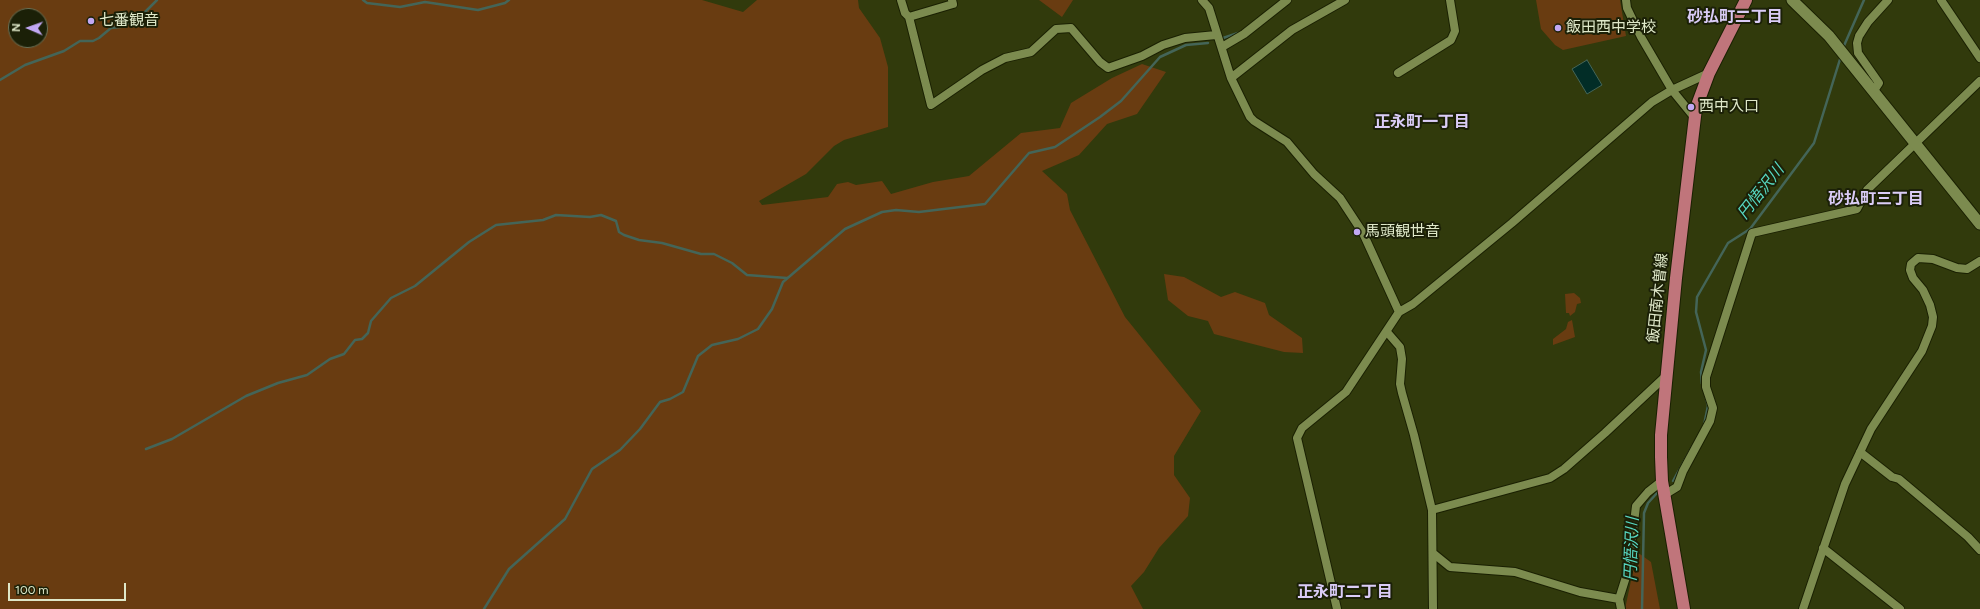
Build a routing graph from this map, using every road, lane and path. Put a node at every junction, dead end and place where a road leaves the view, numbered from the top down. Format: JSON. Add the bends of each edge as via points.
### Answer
{"nodes":[{"id":1,"x":901,"y":0,"type":"edge"},
{"id":2,"x":952,"y":0,"type":"edge"},
{"id":3,"x":1202,"y":0,"type":"edge"},
{"id":4,"x":1287,"y":0,"type":"edge"},
{"id":5,"x":1345,"y":0,"type":"edge"},
{"id":6,"x":1450,"y":0,"type":"edge"},
{"id":7,"x":1626,"y":0,"type":"edge"},
{"id":8,"x":1746,"y":0,"type":"edge"},
{"id":9,"x":1792,"y":0,"type":"edge"},
{"id":10,"x":1888,"y":0,"type":"edge"},
{"id":11,"x":1944,"y":1,"type":"edge"},
{"id":12,"x":909,"y":17,"type":"junction"},
{"id":13,"x":1216,"y":35,"type":"junction"},
{"id":14,"x":1222,"y":47,"type":"junction"},
{"id":15,"x":1980,"y":58,"type":"edge"},
{"id":16,"x":1398,"y":73,"type":"dead end"},
{"id":17,"x":1709,"y":74,"type":"junction"},
{"id":18,"x":1232,"y":78,"type":"junction"},
{"id":19,"x":1980,"y":81,"type":"edge"},
{"id":20,"x":1672,"y":90,"type":"junction"},
{"id":21,"x":1873,"y":92,"type":"junction"},
{"id":22,"x":1694,"y":117,"type":"junction"},
{"id":23,"x":1915,"y":144,"type":"junction"},
{"id":24,"x":1980,"y":224,"type":"edge"},
{"id":25,"x":1980,"y":261,"type":"edge"},
{"id":26,"x":1400,"y":312,"type":"junction"},
{"id":27,"x":1386,"y":332,"type":"junction"},
{"id":28,"x":1667,"y":375,"type":"junction"},
{"id":29,"x":1860,"y":452,"type":"junction"},
{"id":30,"x":1662,"y":481,"type":"junction"},
{"id":31,"x":1664,"y":495,"type":"junction"},
{"id":32,"x":1432,"y":510,"type":"junction"},
{"id":33,"x":1823,"y":548,"type":"junction"},
{"id":34,"x":1980,"y":550,"type":"edge"},
{"id":35,"x":1434,"y":554,"type":"junction"},
{"id":36,"x":1619,"y":599,"type":"junction"},
{"id":37,"x":1337,"y":609,"type":"edge"},
{"id":38,"x":1433,"y":609,"type":"edge"},
{"id":39,"x":1621,"y":609,"type":"edge"},
{"id":40,"x":1684,"y":609,"type":"edge"},
{"id":41,"x":1803,"y":609,"type":"edge"},
{"id":42,"x":1900,"y":609,"type":"edge"}],
"edges":[{"from":1,"to":12,"type":"street"},
{"from":2,"to":12,"type":"street","via":[[953,4]]},
{"from":3,"to":13,"type":"street","via":[[1209,8]]},
{"from":4,"to":14,"type":"street","via":[[1244,34]]},
{"from":5,"to":18,"type":"street","via":[[1292,30]]},
{"from":6,"to":16,"type":"street","via":[[1455,31],[1452,40]]},
{"from":7,"to":20,"type":"street","via":[[1627,8],[1641,37]]},
{"from":8,"to":17,"type":"main road","name":"飯田南木曽線"},
{"from":9,"to":21,"type":"street","via":[[1840,49]]},
{"from":10,"to":21,"type":"street","via":[[1868,22],[1857,43],[1858,53],[1879,83]]},
{"from":11,"to":15,"type":"street"},
{"from":12,"to":13,"type":"street","via":[[931,105],[982,70],[1005,58],[1031,52],[1056,29],[1071,28],[1108,68],[1185,38]]},
{"from":13,"to":14,"type":"street"},
{"from":14,"to":18,"type":"street"},
{"from":17,"to":20,"type":"street"},
{"from":17,"to":22,"type":"main road","name":"飯田南木曽線"},
{"from":18,"to":26,"type":"street","via":[[1240,99],[1254,121],[1287,142],[1314,174],[1340,198],[1363,233]]},
{"from":19,"to":23,"type":"street"},
{"from":20,"to":22,"type":"street"},
{"from":20,"to":26,"type":"street","via":[[1652,102],[1512,222]]},
{"from":21,"to":23,"type":"street"},
{"from":22,"to":28,"type":"main road","name":"飯田南木曽線"},
{"from":23,"to":24,"type":"street"},
{"from":23,"to":31,"type":"street","via":[[1867,190],[1857,209],[1752,233],[1706,377],[1713,408],[1710,421],[1677,487]]},
{"from":25,"to":29,"type":"street","via":[[1967,269],[1933,259],[1918,258],[1911,264],[1913,278],[1923,290],[1930,305],[1932,326],[1922,351],[1871,429]]},
{"from":26,"to":27,"type":"street"},
{"from":27,"to":32,"type":"street","via":[[1400,347],[1400,384]]},
{"from":27,"to":37,"type":"street","via":[[1346,392],[1336,403],[1302,428],[1297,438]]},
{"from":28,"to":30,"type":"main road","name":"飯田南木曽線","via":[[1661,435]]},
{"from":28,"to":32,"type":"street","via":[[1564,469],[1550,478]]},
{"from":29,"to":33,"type":"street"},
{"from":29,"to":34,"type":"street","via":[[1899,479]]},
{"from":30,"to":31,"type":"main road","name":"飯田南木曽線"},
{"from":30,"to":36,"type":"street","via":[[1636,506],[1632,558]]},
{"from":31,"to":40,"type":"main road","name":"飯田南木曽線"},
{"from":32,"to":35,"type":"street"},
{"from":33,"to":41,"type":"street"},
{"from":33,"to":42,"type":"street"},
{"from":35,"to":36,"type":"street","via":[[1450,566],[1515,572],[1580,592]]},
{"from":35,"to":38,"type":"street"},
{"from":36,"to":39,"type":"street"}]}
